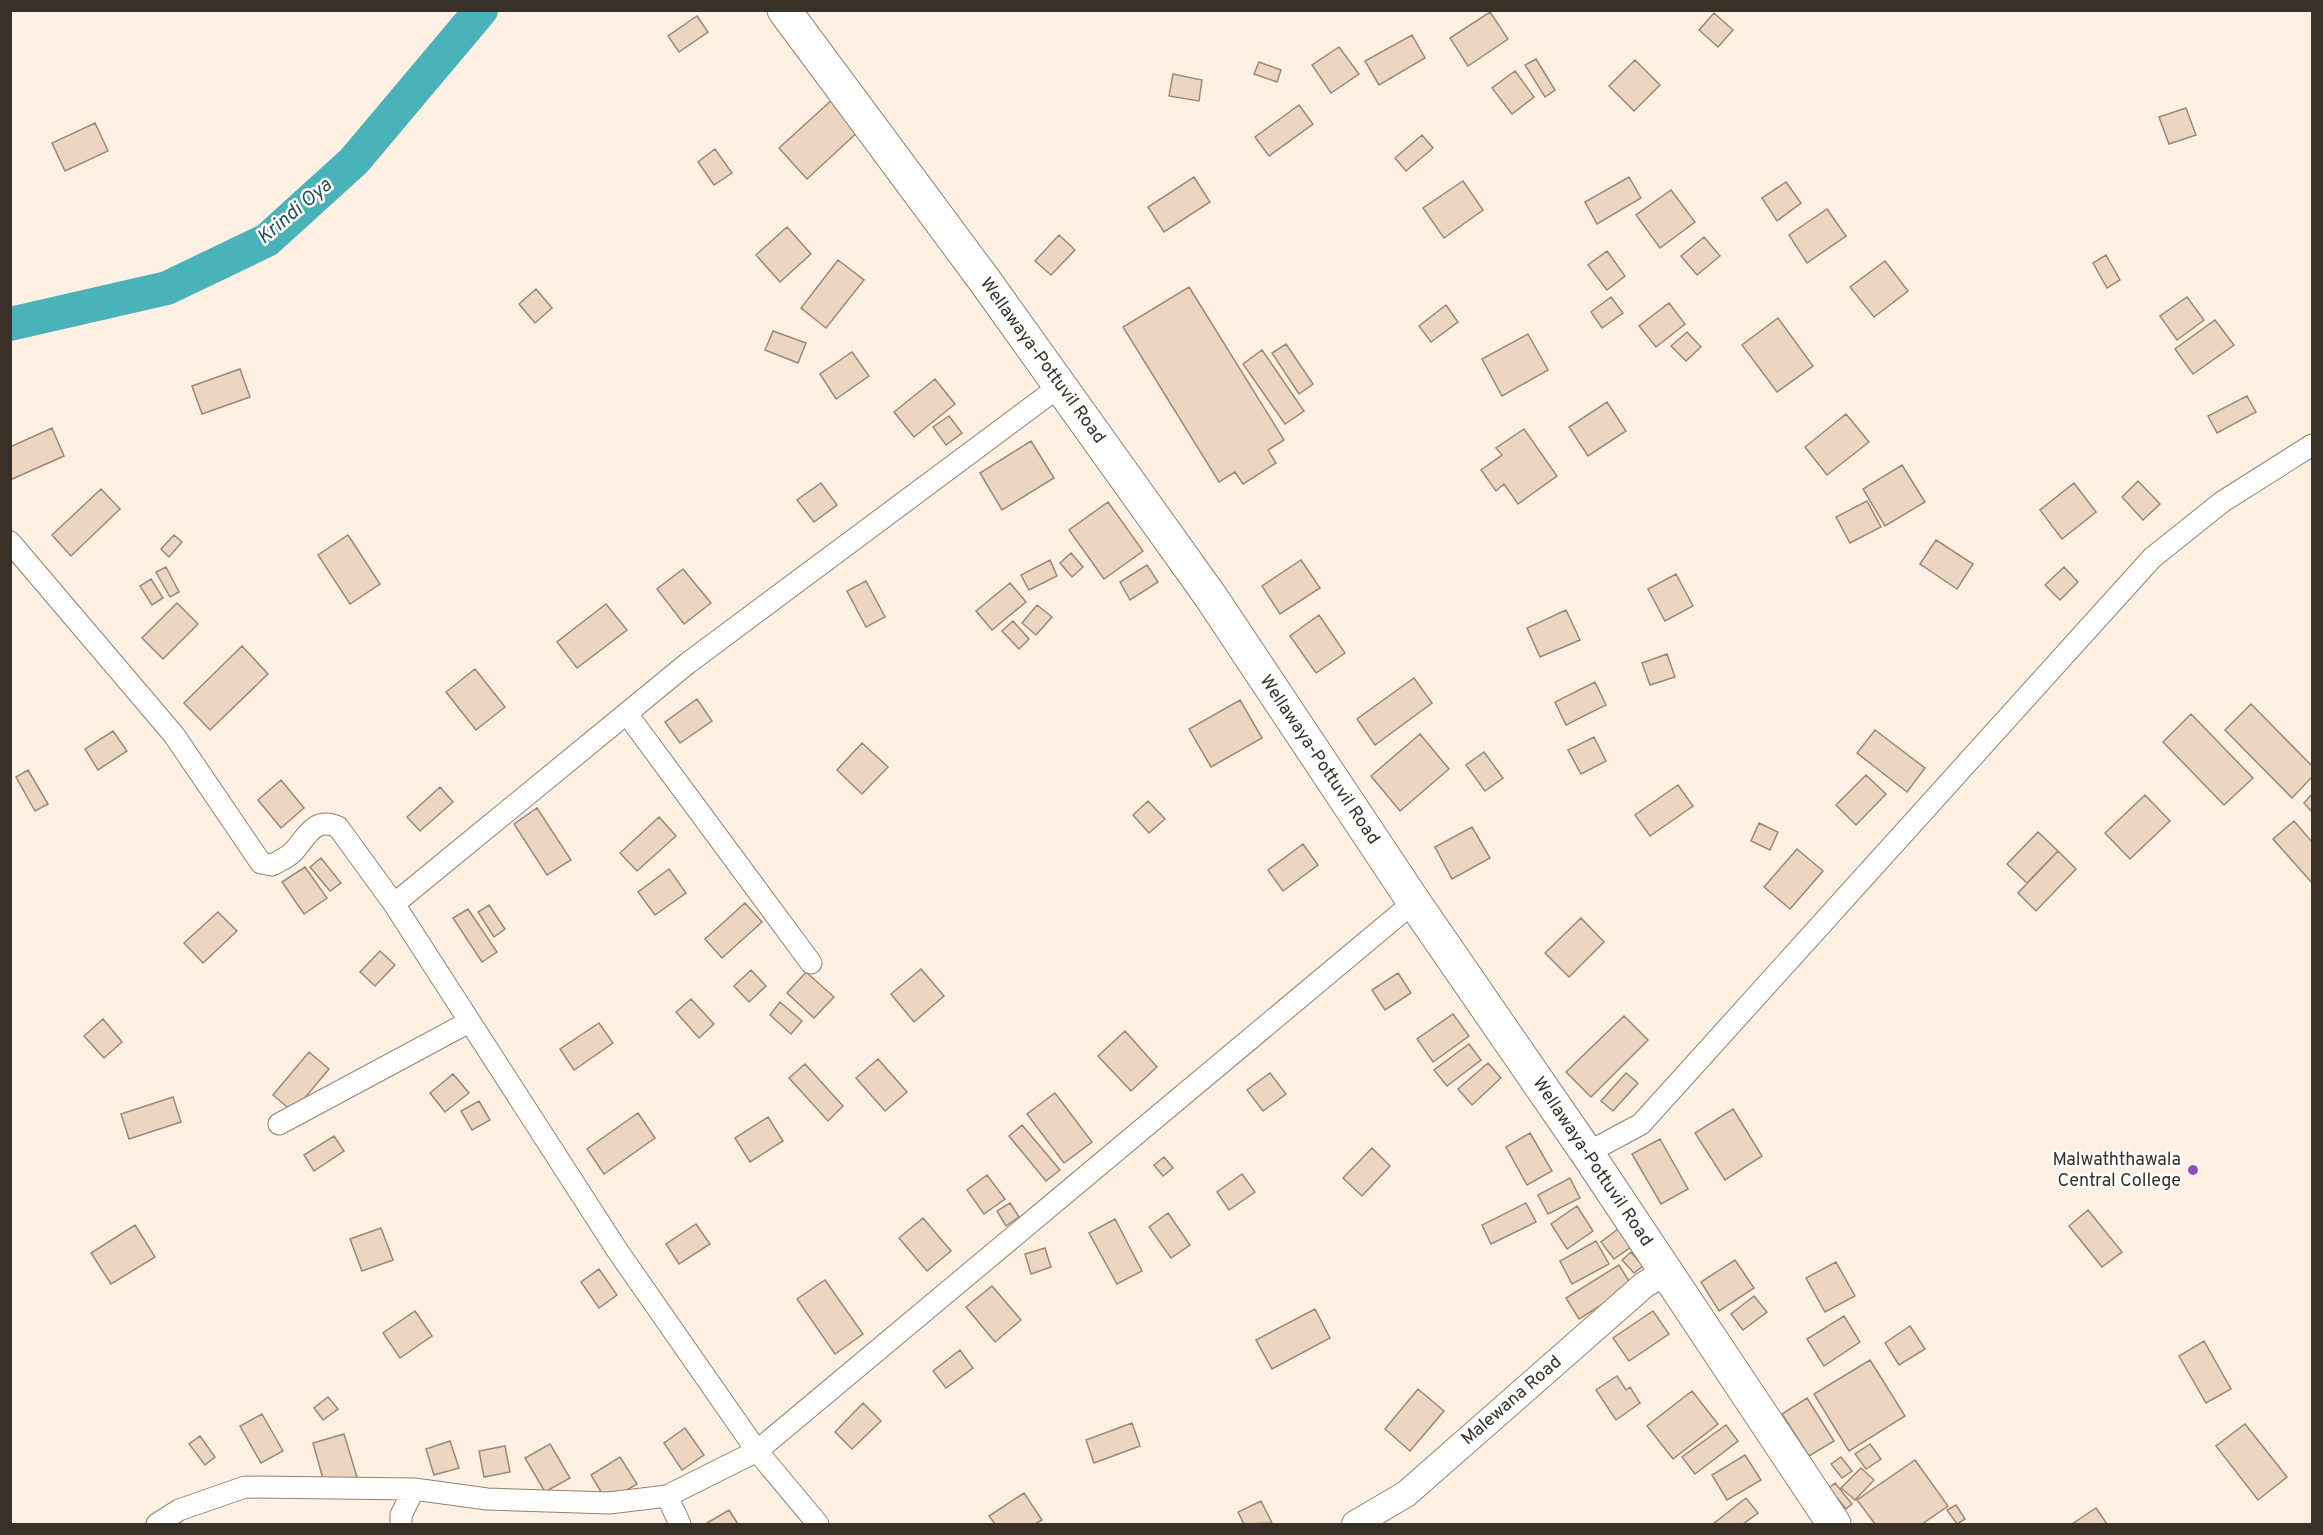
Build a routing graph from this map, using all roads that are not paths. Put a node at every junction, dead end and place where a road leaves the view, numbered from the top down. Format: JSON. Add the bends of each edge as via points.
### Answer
{"nodes":[{"id":1,"x":784,"y":10,"type":"edge"},
{"id":2,"x":1060,"y":387,"type":"junction"},
{"id":3,"x":2313,"y":445,"type":"edge"},
{"id":4,"x":10,"y":542,"type":"edge"},
{"id":5,"x":627,"y":714,"type":"junction"},
{"id":6,"x":1414,"y":902,"type":"junction"},
{"id":7,"x":394,"y":904,"type":"junction"},
{"id":8,"x":811,"y":963,"type":"dead end"},
{"id":9,"x":469,"y":1022,"type":"junction"},
{"id":10,"x":279,"y":1124,"type":"dead end"},
{"id":11,"x":1587,"y":1153,"type":"junction"},
{"id":12,"x":1665,"y":1272,"type":"junction"},
{"id":13,"x":757,"y":1451,"type":"junction"},
{"id":14,"x":414,"y":1489,"type":"junction"},
{"id":15,"x":667,"y":1496,"type":"junction"},
{"id":16,"x":157,"y":1524,"type":"edge"},
{"id":17,"x":401,"y":1524,"type":"edge"},
{"id":18,"x":680,"y":1524,"type":"edge"},
{"id":19,"x":818,"y":1524,"type":"edge"},
{"id":20,"x":1355,"y":1524,"type":"edge"},
{"id":21,"x":1834,"y":1524,"type":"edge"}],
"edges":[{"from":1,"to":2,"type":"highway","name":"Wellawaya-Pottuvil Road"},
{"from":2,"to":5,"type":"street","via":[[688,663]]},
{"from":2,"to":6,"type":"highway","name":"Wellawaya-Pottuvil Road","via":[[1211,597]]},
{"from":3,"to":11,"type":"street","via":[[2222,501],[2152,558],[1641,1124]]},
{"from":4,"to":7,"type":"street","via":[[174,735],[261,863],[272,865],[291,855],[315,826],[330,823],[338,827]]},
{"from":5,"to":7,"type":"street"},
{"from":5,"to":8,"type":"street"},
{"from":6,"to":11,"type":"highway","name":"Wellawaya-Pottuvil Road"},
{"from":6,"to":13,"type":"street"},
{"from":7,"to":9,"type":"street"},
{"from":9,"to":10,"type":"street"},
{"from":9,"to":13,"type":"street","via":[[617,1250]]},
{"from":11,"to":12,"type":"highway","name":"Wellawaya-Pottuvil Road"},
{"from":12,"to":20,"type":"street","name":"Malewana Road","via":[[1644,1285],[1406,1494]]},
{"from":12,"to":21,"type":"highway","name":"Wellawaya-Pottuvil Road"},
{"from":13,"to":15,"type":"street"},
{"from":13,"to":19,"type":"street"},
{"from":14,"to":15,"type":"street","via":[[487,1498],[609,1503]]},
{"from":14,"to":16,"type":"street","via":[[245,1487],[180,1510]]},
{"from":14,"to":17,"type":"street","via":[[401,1515]]},
{"from":15,"to":18,"type":"street"}]}
